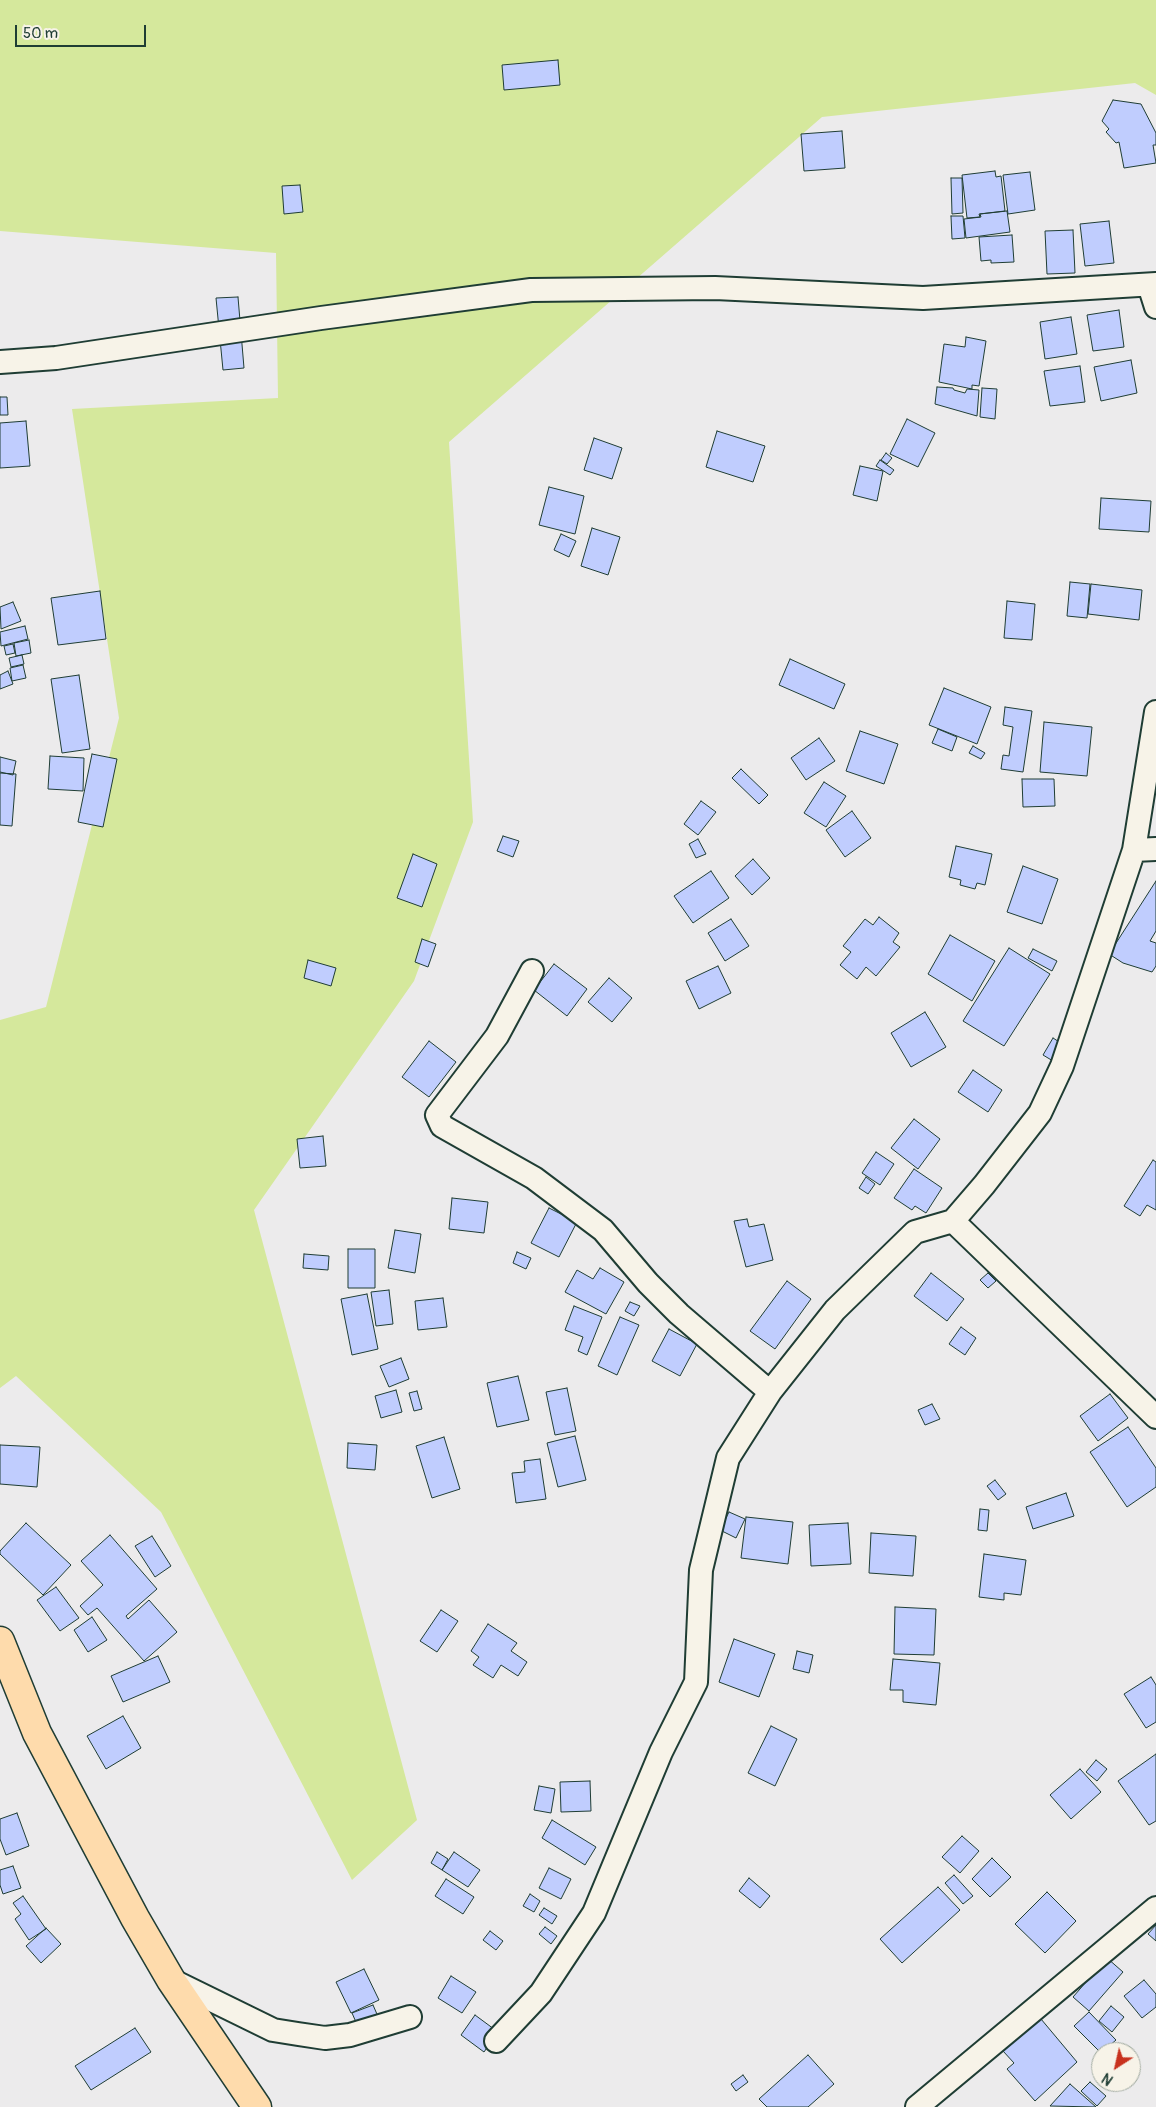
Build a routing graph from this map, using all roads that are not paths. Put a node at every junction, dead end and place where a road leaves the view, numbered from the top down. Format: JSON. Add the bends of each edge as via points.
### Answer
{"nodes":[{"id":1,"x":1153,"y":285,"type":"edge"},
{"id":2,"x":1156,"y":308,"type":"edge"},
{"id":3,"x":0,"y":362,"type":"edge"},
{"id":4,"x":1156,"y":712,"type":"edge"},
{"id":5,"x":1145,"y":850,"type":"edge"},
{"id":6,"x":532,"y":971,"type":"dead end"},
{"id":7,"x":953,"y":1221,"type":"junction"},
{"id":8,"x":770,"y":1392,"type":"junction"},
{"id":9,"x":1156,"y":1417,"type":"edge"},
{"id":10,"x":0,"y":1641,"type":"edge"},
{"id":11,"x":1156,"y":1908,"type":"edge"},
{"id":12,"x":172,"y":1980,"type":"junction"},
{"id":13,"x":410,"y":2017,"type":"dead end"},
{"id":14,"x":496,"y":2041,"type":"dead end"},
{"id":15,"x":257,"y":2107,"type":"edge"},
{"id":16,"x":917,"y":2107,"type":"edge"}],
"edges":[{"from":1,"to":2,"type":"street"},
{"from":1,"to":3,"type":"street","via":[[923,298],[715,288],[531,290],[56,358]]},
{"from":4,"to":5,"type":"street"},
{"from":5,"to":7,"type":"street","via":[[1062,1066],[1040,1113]]},
{"from":6,"to":8,"type":"street","via":[[497,1036],[437,1115],[442,1126],[534,1178],[603,1230],[648,1284]]},
{"from":7,"to":8,"type":"street","via":[[915,1232],[835,1310]]},
{"from":7,"to":9,"type":"street"},
{"from":8,"to":14,"type":"street","via":[[728,1458],[701,1570],[696,1682],[661,1752],[594,1913],[541,1993]]},
{"from":10,"to":12,"type":"main road","via":[[37,1733],[135,1918]]},
{"from":11,"to":16,"type":"street"},
{"from":12,"to":13,"type":"street","via":[[273,2030],[298,2034],[325,2038],[350,2035]]},
{"from":12,"to":15,"type":"main road"}]}
